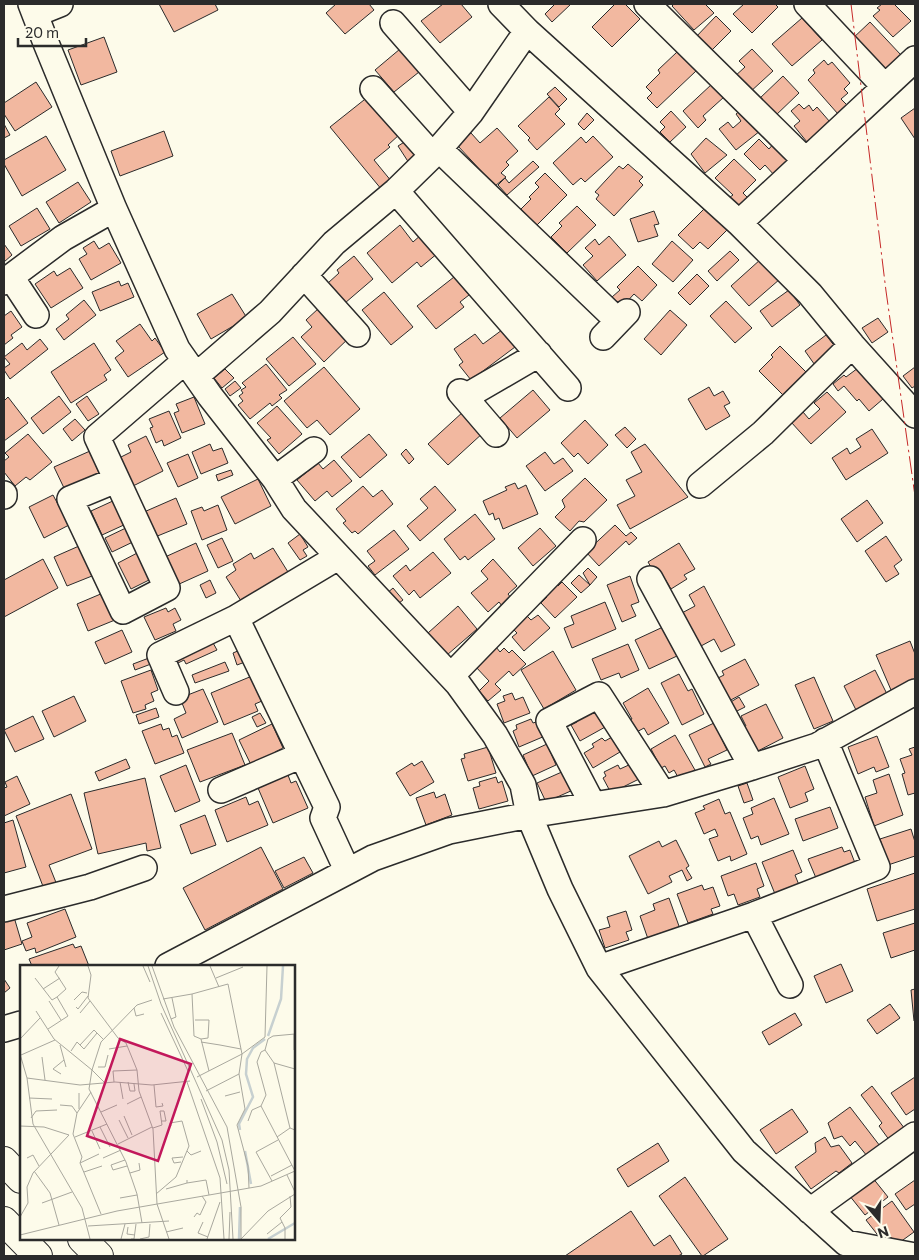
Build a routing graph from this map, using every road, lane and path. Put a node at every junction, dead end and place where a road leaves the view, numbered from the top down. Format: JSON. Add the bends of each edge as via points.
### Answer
{"nodes":[{"id":1,"x":60,"y":4,"type":"edge"},
{"id":2,"x":502,"y":4,"type":"edge"},
{"id":3,"x":647,"y":4,"type":"edge"},
{"id":4,"x":806,"y":4,"type":"edge"},
{"id":5,"x":33,"y":9,"type":"edge"},
{"id":6,"x":393,"y":23,"type":"dead end"},
{"id":7,"x":527,"y":31,"type":"junction"},
{"id":8,"x":915,"y":59,"type":"edge"},
{"id":9,"x":885,"y":87,"type":"junction"},
{"id":10,"x":373,"y":89,"type":"dead end"},
{"id":11,"x":471,"y":112,"type":"junction"},
{"id":12,"x":435,"y":152,"type":"junction"},
{"id":13,"x":806,"y":161,"type":"junction"},
{"id":14,"x":396,"y":191,"type":"junction"},
{"id":15,"x":114,"y":209,"type":"junction"},
{"id":16,"x":739,"y":223,"type":"junction"},
{"id":17,"x":304,"y":275,"type":"junction"},
{"id":18,"x":7,"y":279,"type":"edge"},
{"id":19,"x":36,"y":315,"type":"dead end"},
{"id":20,"x":616,"y":324,"type":"dead end"},
{"id":21,"x":357,"y":334,"type":"dead end"},
{"id":22,"x":852,"y":345,"type":"junction"},
{"id":23,"x":539,"y":354,"type":"junction"},
{"id":24,"x":191,"y":369,"type":"junction"},
{"id":25,"x":568,"y":388,"type":"dead end"},
{"id":26,"x":915,"y":415,"type":"edge"},
{"id":27,"x":496,"y":434,"type":"dead end"},
{"id":28,"x":314,"y":450,"type":"dead end"},
{"id":29,"x":274,"y":479,"type":"junction"},
{"id":30,"x":116,"y":480,"type":"junction"},
{"id":31,"x":700,"y":485,"type":"dead end"},
{"id":32,"x":583,"y":540,"type":"dead end"},
{"id":33,"x":338,"y":557,"type":"junction"},
{"id":34,"x":650,"y":579,"type":"dead end"},
{"id":35,"x":236,"y":618,"type":"junction"},
{"id":36,"x":451,"y":676,"type":"junction"},
{"id":37,"x":176,"y":692,"type":"dead end"},
{"id":38,"x":915,"y":692,"type":"edge"},
{"id":39,"x":825,"y":741,"type":"junction"},
{"id":40,"x":302,"y":755,"type":"junction"},
{"id":41,"x":752,"y":767,"type":"junction"},
{"id":42,"x":222,"y":790,"type":"dead end"},
{"id":43,"x":663,"y":794,"type":"junction"},
{"id":44,"x":593,"y":804,"type":"junction"},
{"id":45,"x":529,"y":815,"type":"junction"},
{"id":46,"x":144,"y":868,"type":"dead end"},
{"id":47,"x":347,"y":870,"type":"junction"},
{"id":48,"x":4,"y":909,"type":"edge"},
{"id":49,"x":754,"y":915,"type":"junction"},
{"id":50,"x":170,"y":965,"type":"edge"},
{"id":51,"x":599,"y":968,"type":"junction"},
{"id":52,"x":790,"y":985,"type":"dead end"},
{"id":53,"x":20,"y":1024,"type":"edge"},
{"id":54,"x":4,"y":1029,"type":"edge"},
{"id":55,"x":915,"y":1135,"type":"edge"},
{"id":56,"x":4,"y":1161,"type":"edge"},
{"id":57,"x":20,"y":1177,"type":"edge"},
{"id":58,"x":810,"y":1211,"type":"junction"},
{"id":59,"x":4,"y":1221,"type":"edge"},
{"id":60,"x":20,"y":1237,"type":"edge"},
{"id":61,"x":22,"y":1240,"type":"edge"},
{"id":62,"x":83,"y":1240,"type":"edge"},
{"id":63,"x":38,"y":1256,"type":"edge"},
{"id":64,"x":99,"y":1256,"type":"edge"},
{"id":65,"x":915,"y":1256,"type":"edge"}],
"edges":[{"from":1,"to":5,"type":"street"},
{"from":2,"to":7,"type":"street"},
{"from":3,"to":13,"type":"street"},
{"from":4,"to":9,"type":"street"},
{"from":5,"to":15,"type":"street"},
{"from":6,"to":11,"type":"street"},
{"from":7,"to":11,"type":"street"},
{"from":7,"to":16,"type":"street"},
{"from":8,"to":9,"type":"street"},
{"from":9,"to":13,"type":"street"},
{"from":10,"to":12,"type":"street"},
{"from":11,"to":12,"type":"street"},
{"from":12,"to":14,"type":"street"},
{"from":12,"to":20,"type":"street"},
{"from":13,"to":16,"type":"street"},
{"from":14,"to":17,"type":"street","via":[[334,243]]},
{"from":14,"to":23,"type":"street"},
{"from":15,"to":18,"type":"street","via":[[63,238]]},
{"from":15,"to":24,"type":"street","via":[[177,349]]},
{"from":16,"to":22,"type":"street","via":[[810,294]]},
{"from":17,"to":21,"type":"street"},
{"from":17,"to":24,"type":"street","via":[[270,312]]},
{"from":18,"to":19,"type":"street"},
{"from":22,"to":26,"type":"street"},
{"from":22,"to":31,"type":"street","via":[[763,433]]},
{"from":23,"to":25,"type":"street"},
{"from":23,"to":27,"type":"street","via":[[462,395]]},
{"from":24,"to":29,"type":"street"},
{"from":24,"to":30,"type":"street","via":[[97,437]]},
{"from":28,"to":29,"type":"street"},
{"from":29,"to":33,"type":"street","via":[[294,509]]},
{"from":30,"to":30,"type":"street","via":[[167,588],[123,611],[70,499]]},
{"from":32,"to":36,"type":"street"},
{"from":33,"to":35,"type":"street"},
{"from":33,"to":36,"type":"street"},
{"from":34,"to":41,"type":"street"},
{"from":35,"to":37,"type":"street","via":[[160,655]]},
{"from":35,"to":40,"type":"street"},
{"from":36,"to":45,"type":"street","via":[[495,735],[523,785]]},
{"from":38,"to":39,"type":"street"},
{"from":39,"to":41,"type":"street"},
{"from":39,"to":49,"type":"street","via":[[877,867]]},
{"from":40,"to":42,"type":"street"},
{"from":40,"to":47,"type":"street","via":[[327,807],[323,818]]},
{"from":41,"to":43,"type":"street"},
{"from":43,"to":44,"type":"street"},
{"from":43,"to":44,"type":"street","via":[[599,695],[549,721]]},
{"from":44,"to":45,"type":"street"},
{"from":45,"to":47,"type":"street","via":[[450,831]]},
{"from":45,"to":51,"type":"street","via":[[560,889]]},
{"from":46,"to":48,"type":"street","via":[[90,887]]},
{"from":47,"to":50,"type":"street"},
{"from":49,"to":51,"type":"street"},
{"from":49,"to":52,"type":"street"},
{"from":51,"to":58,"type":"street","via":[[744,1151]]},
{"from":53,"to":54,"type":"street"},
{"from":55,"to":58,"type":"street"},
{"from":56,"to":57,"type":"highway"},
{"from":58,"to":65,"type":"street","via":[[846,1243]]},
{"from":59,"to":60,"type":"highway"},
{"from":61,"to":63,"type":"highway"},
{"from":62,"to":64,"type":"highway"}]}
